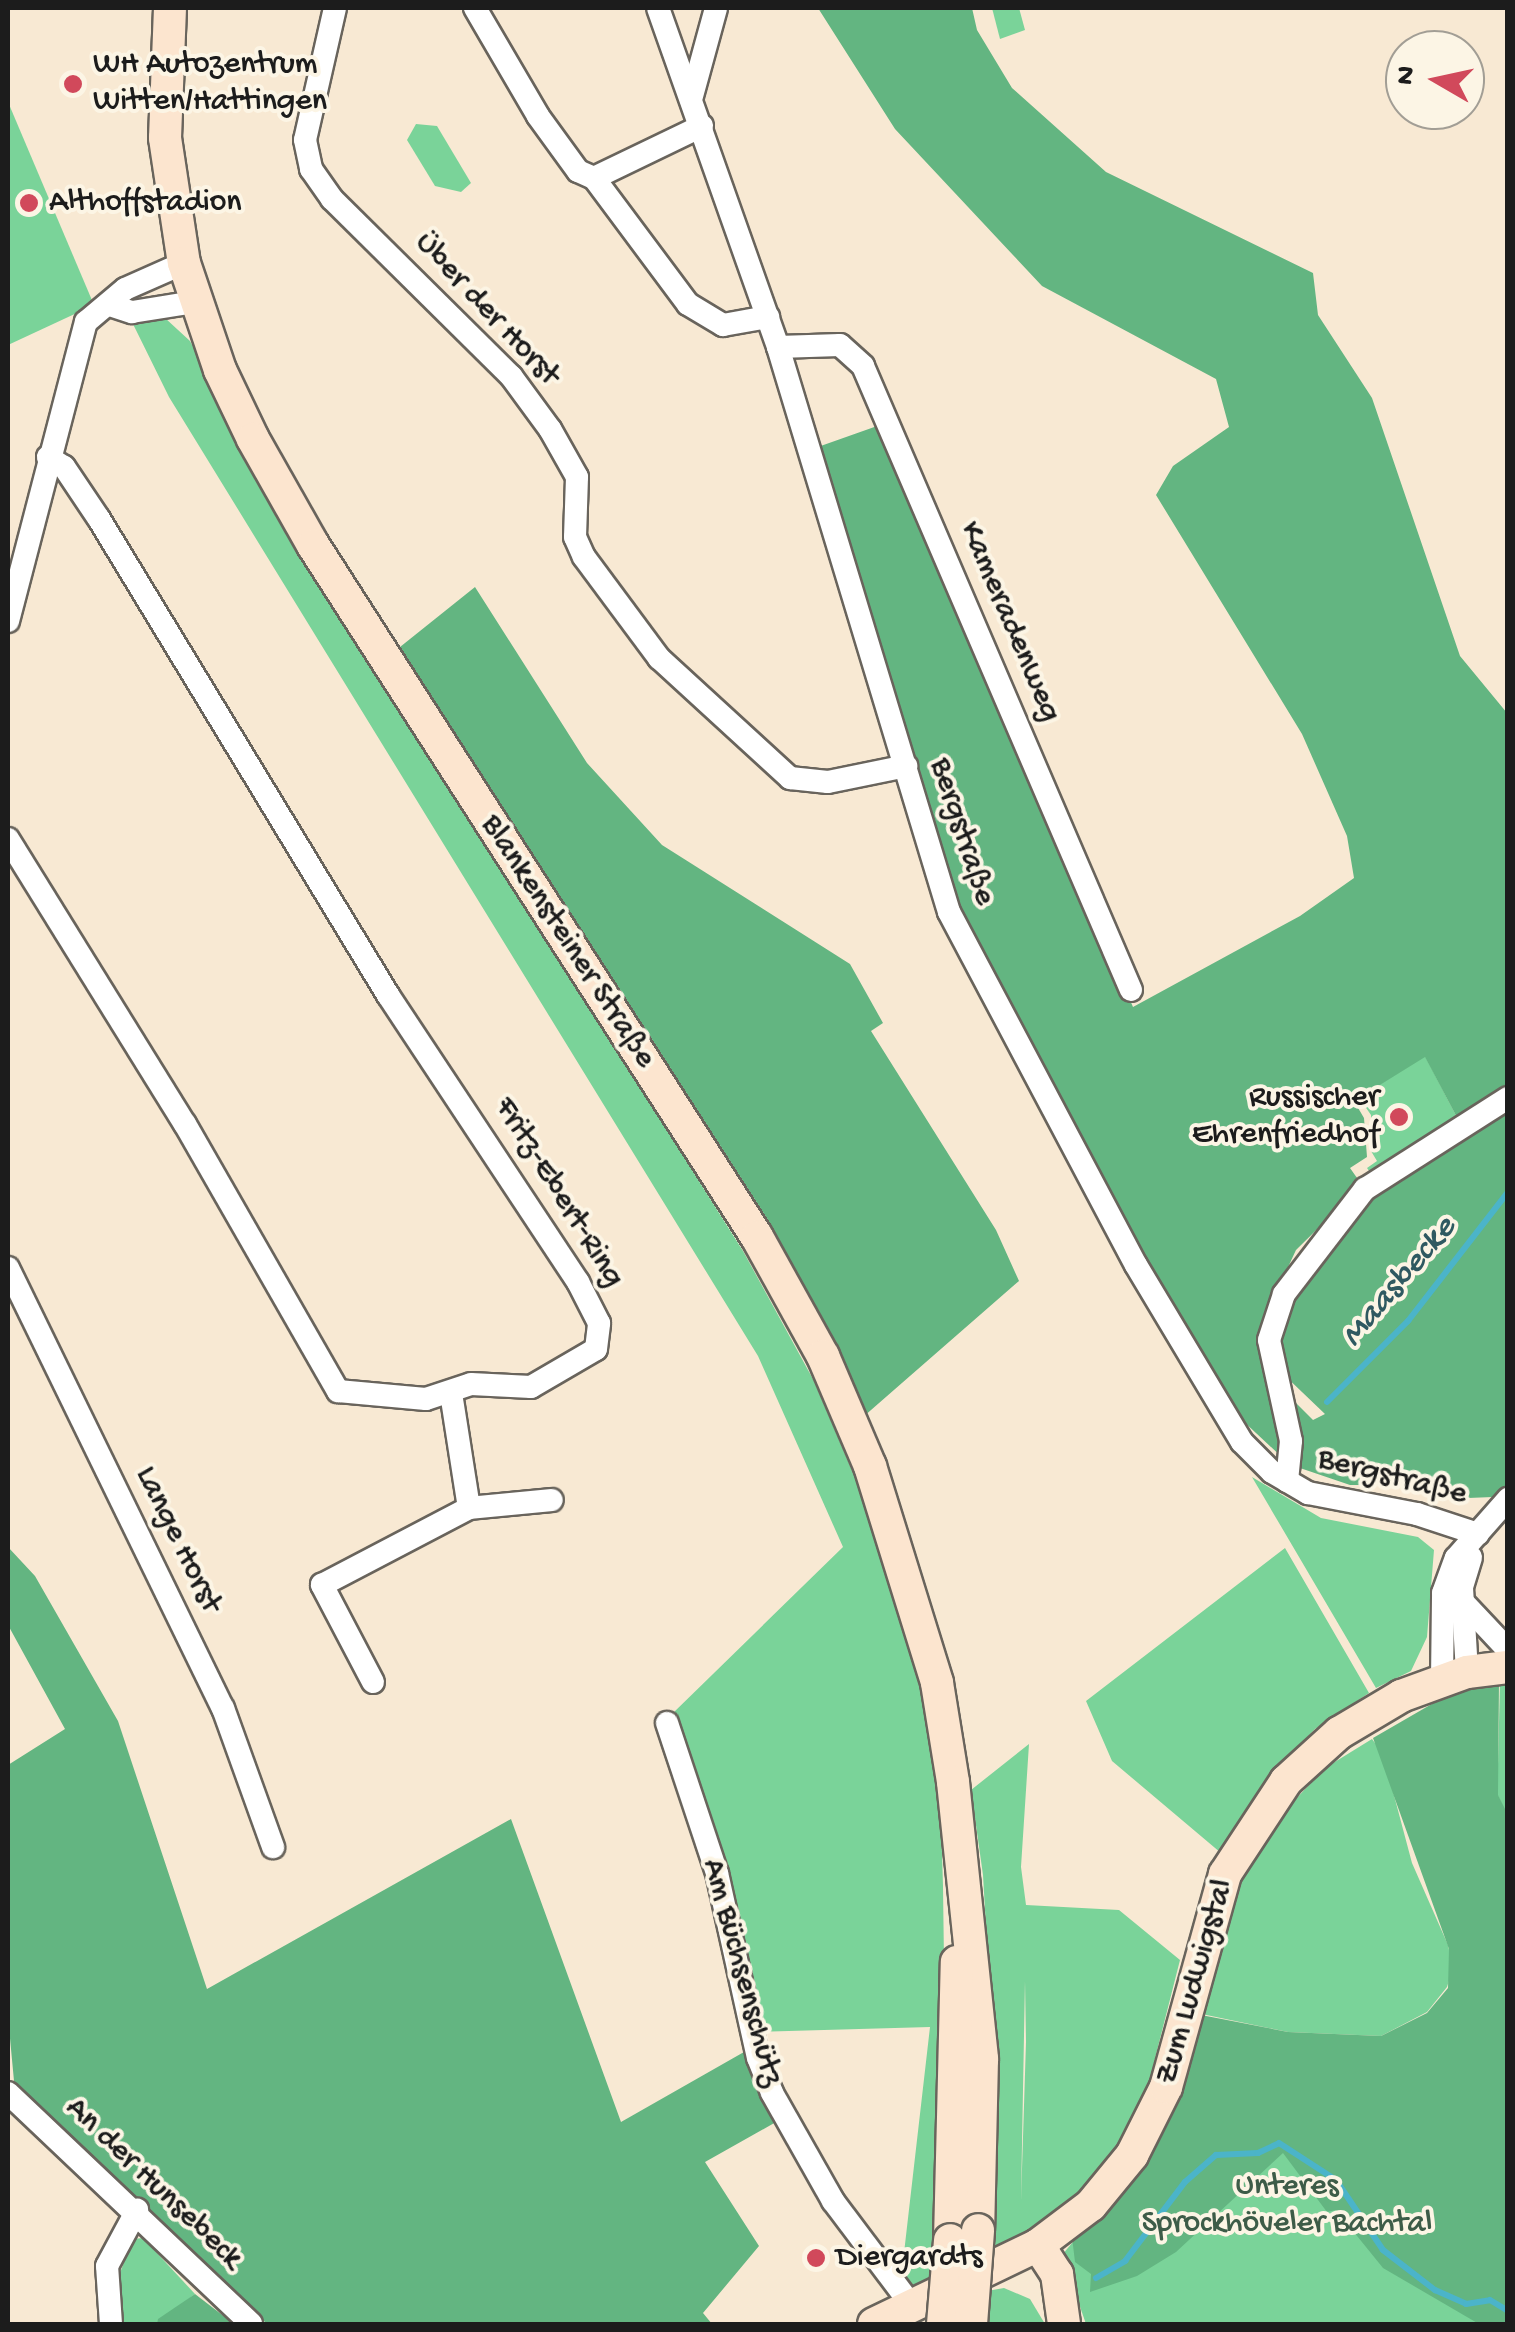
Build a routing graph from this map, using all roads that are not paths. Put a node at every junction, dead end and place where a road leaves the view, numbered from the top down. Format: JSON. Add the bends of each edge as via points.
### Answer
{"nodes":[{"id":1,"x":170,"y":8,"type":"edge"},
{"id":2,"x":335,"y":8,"type":"edge"},
{"id":3,"x":475,"y":8,"type":"edge"},
{"id":4,"x":658,"y":8,"type":"edge"},
{"id":5,"x":716,"y":8,"type":"edge"},
{"id":6,"x":692,"y":96,"type":"junction"},
{"id":7,"x":702,"y":126,"type":"junction"},
{"id":8,"x":594,"y":178,"type":"junction"},
{"id":9,"x":184,"y":264,"type":"junction"},
{"id":10,"x":195,"y":302,"type":"junction"},
{"id":11,"x":112,"y":306,"type":"junction"},
{"id":12,"x":768,"y":316,"type":"junction"},
{"id":13,"x":778,"y":347,"type":"junction"},
{"id":14,"x":48,"y":457,"type":"junction"},
{"id":15,"x":8,"y":621,"type":"edge"},
{"id":16,"x":906,"y":766,"type":"junction"},
{"id":17,"x":8,"y":839,"type":"edge"},
{"id":18,"x":1130,"y":990,"type":"dead end"},
{"id":19,"x":1508,"y":1098,"type":"edge"},
{"id":20,"x":8,"y":1268,"type":"edge"},
{"id":21,"x":451,"y":1393,"type":"junction"},
{"id":22,"x":1286,"y":1481,"type":"junction"},
{"id":23,"x":1508,"y":1498,"type":"edge"},
{"id":24,"x":552,"y":1500,"type":"dead end"},
{"id":25,"x":470,"y":1508,"type":"junction"},
{"id":26,"x":1478,"y":1534,"type":"junction"},
{"id":27,"x":1463,"y":1602,"type":"junction"},
{"id":28,"x":1508,"y":1650,"type":"edge"},
{"id":29,"x":1508,"y":1667,"type":"edge"},
{"id":30,"x":1455,"y":1676,"type":"junction"},
{"id":31,"x":372,"y":1682,"type":"dead end"},
{"id":32,"x":668,"y":1723,"type":"dead end"},
{"id":33,"x":273,"y":1847,"type":"dead end"},
{"id":34,"x":8,"y":2093,"type":"edge"},
{"id":35,"x":137,"y":2210,"type":"junction"},
{"id":36,"x":964,"y":2235,"type":"junction"},
{"id":37,"x":1038,"y":2246,"type":"junction"},
{"id":38,"x":913,"y":2307,"type":"junction"},
{"id":39,"x":111,"y":2324,"type":"edge"},
{"id":40,"x":251,"y":2324,"type":"edge"},
{"id":41,"x":874,"y":2324,"type":"edge"},
{"id":42,"x":943,"y":2324,"type":"edge"},
{"id":43,"x":971,"y":2324,"type":"edge"},
{"id":44,"x":1064,"y":2324,"type":"edge"}],
"edges":[{"from":1,"to":9,"type":"main road","name":"Blankensteiner Straße","via":[[165,138]]},
{"from":2,"to":16,"type":"street","name":"Über der Horst","via":[[305,140],[311,169],[332,199],[511,376],[550,429],[577,477],[580,547],[659,658],[790,778],[828,782]]},
{"from":3,"to":8,"type":"street","via":[[538,116],[578,170]]},
{"from":4,"to":6,"type":"street","name":"Bergstraße"},
{"from":5,"to":6,"type":"street"},
{"from":6,"to":7,"type":"street","name":"Bergstraße"},
{"from":7,"to":8,"type":"street"},
{"from":7,"to":12,"type":"street","name":"Bergstraße"},
{"from":8,"to":12,"type":"street","via":[[707,320],[722,325]]},
{"from":9,"to":10,"type":"main road","name":"Blankensteiner Straße"},
{"from":9,"to":11,"type":"street","via":[[125,289]]},
{"from":10,"to":11,"type":"street","via":[[132,312]]},
{"from":10,"to":36,"type":"main road","name":"Blankensteiner Straße","via":[[253,440],[312,544],[757,1237],[823,1356],[870,1466],[928,1648],[953,1782],[982,2059]]},
{"from":11,"to":14,"type":"street","via":[[82,330]]},
{"from":12,"to":13,"type":"street","name":"Bergstraße"},
{"from":13,"to":16,"type":"street","name":"Bergstraße"},
{"from":13,"to":18,"type":"street","name":"Kameradenweg","via":[[840,345],[863,366]]},
{"from":14,"to":15,"type":"street"},
{"from":14,"to":21,"type":"street","name":"Fritz-Ebert-Ring","via":[[64,467],[99,519],[388,994],[499,1154],[596,1316],[596,1349],[542,1382],[526,1388],[471,1384]]},
{"from":16,"to":22,"type":"street","name":"Bergstraße","via":[[948,912],[1136,1264],[1242,1442]]},
{"from":17,"to":21,"type":"street","name":"Fritz-Ebert-Ring","via":[[185,1124],[338,1390],[382,1398]]},
{"from":19,"to":22,"type":"street","via":[[1365,1189],[1284,1294],[1268,1340],[1291,1441]]},
{"from":20,"to":33,"type":"street","name":"Lange Horst","via":[[223,1708]]},
{"from":21,"to":25,"type":"street"},
{"from":22,"to":26,"type":"street","name":"Bergstraße","via":[[1337,1501],[1416,1514]]},
{"from":23,"to":26,"type":"street"},
{"from":24,"to":25,"type":"street"},
{"from":25,"to":31,"type":"street","via":[[322,1585]]},
{"from":26,"to":27,"type":"street"},
{"from":26,"to":30,"type":"street","via":[[1456,1558],[1443,1593]]},
{"from":27,"to":28,"type":"street"},
{"from":27,"to":30,"type":"street"},
{"from":29,"to":30,"type":"main road","name":"Zum Ludwigstal"},
{"from":30,"to":37,"type":"main road","name":"Zum Ludwigstal","via":[[1339,1732],[1262,1810],[1206,1924],[1154,2117],[1091,2205]]},
{"from":32,"to":38,"type":"street","name":"Am Büchsenschütz","via":[[716,1872],[772,2093],[829,2194]]},
{"from":34,"to":35,"type":"street","name":"An der Hunsebeck"},
{"from":35,"to":39,"type":"street","via":[[107,2266]]},
{"from":35,"to":40,"type":"street","name":"An der Hunsebeck"},
{"from":36,"to":42,"type":"main road","name":"Blankensteiner Straße","bridge":true},
{"from":36,"to":43,"type":"main road","name":"Blankensteiner Straße","bridge":true},
{"from":37,"to":38,"type":"main road","name":"Zum Ludwigstal"},
{"from":37,"to":44,"type":"main road","via":[[1057,2274]]},
{"from":38,"to":41,"type":"main road"}]}
